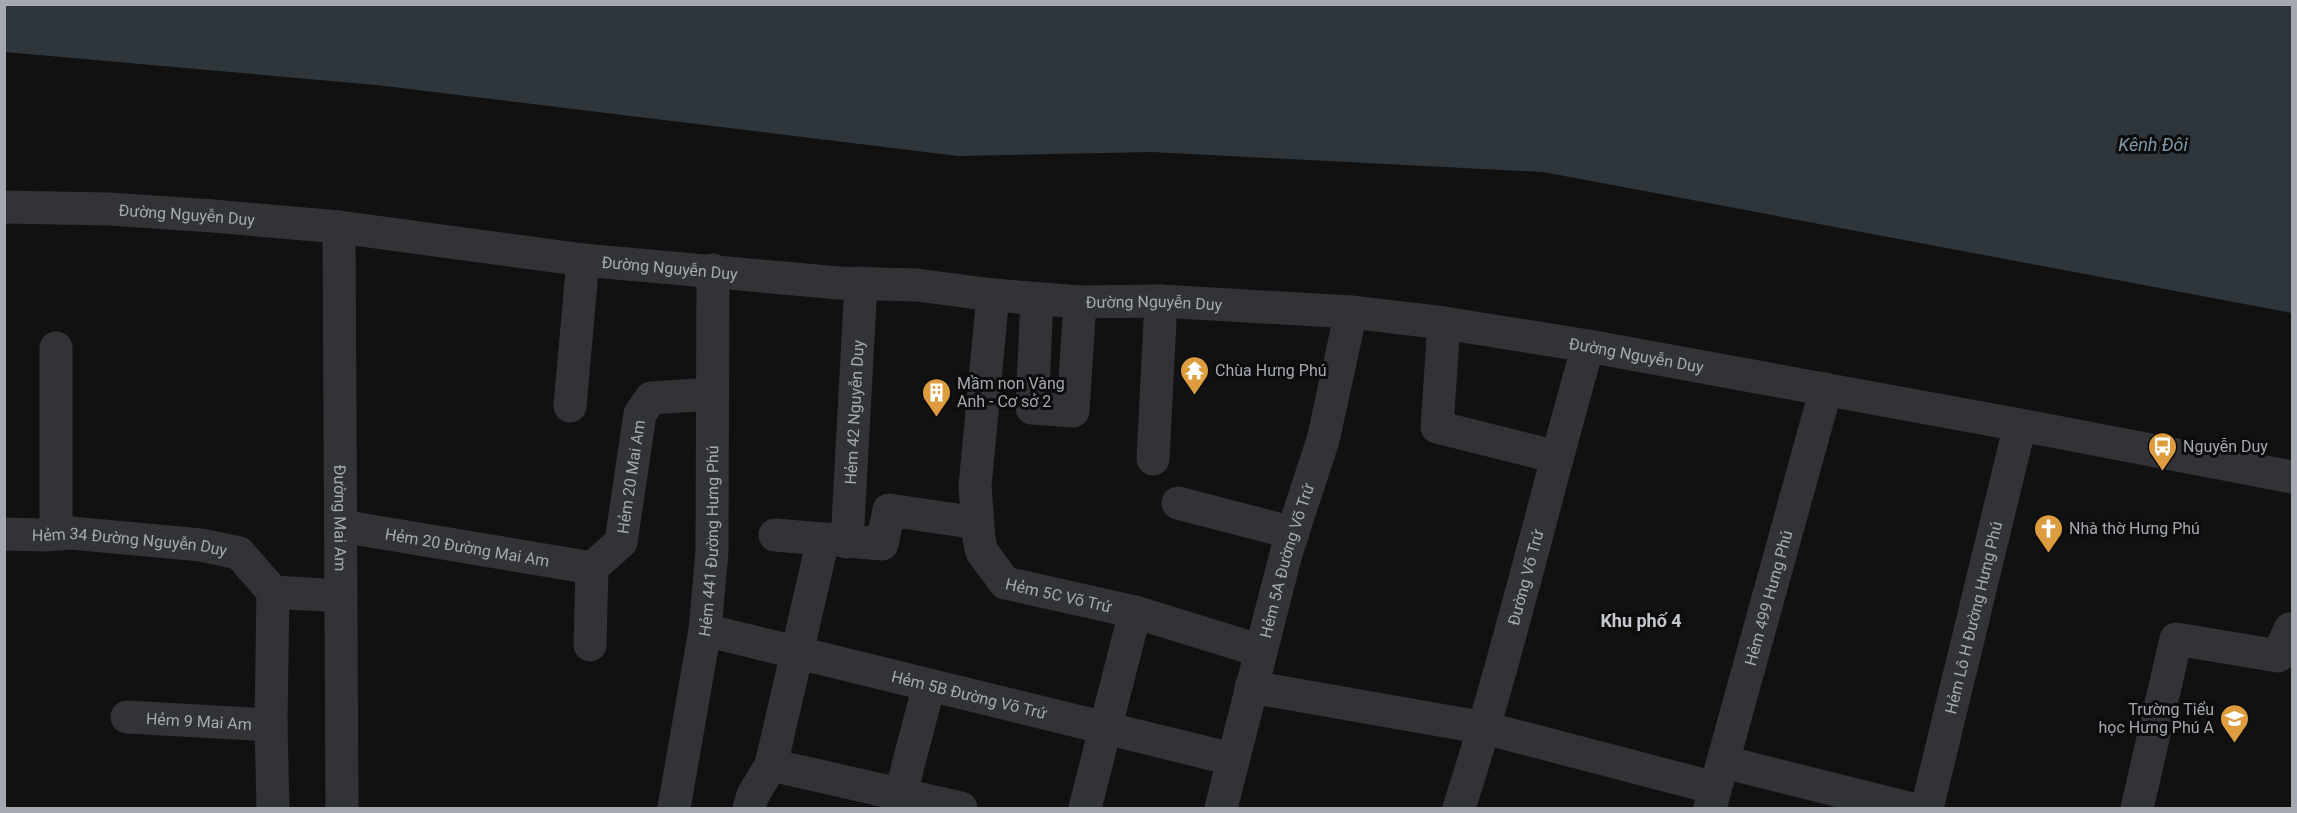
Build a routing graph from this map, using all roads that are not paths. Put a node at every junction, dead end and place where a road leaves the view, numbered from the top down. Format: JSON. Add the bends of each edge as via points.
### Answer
{"nodes":[{"id":1,"x":4,"y":207,"type":"edge"},
{"id":2,"x":339,"y":227,"type":"junction"},
{"id":3,"x":582,"y":260,"type":"junction"},
{"id":4,"x":713,"y":270,"type":"junction"},
{"id":5,"x":861,"y":283,"type":"junction"},
{"id":6,"x":993,"y":295,"type":"junction"},
{"id":7,"x":1037,"y":299,"type":"junction"},
{"id":8,"x":1080,"y":302,"type":"junction"},
{"id":9,"x":1161,"y":302,"type":"junction"},
{"id":10,"x":1351,"y":312,"type":"junction"},
{"id":11,"x":1444,"y":323,"type":"junction"},
{"id":12,"x":1588,"y":346,"type":"junction"},
{"id":13,"x":56,"y":348,"type":"dead end"},
{"id":14,"x":1826,"y":389,"type":"junction"},
{"id":15,"x":712,"y":394,"type":"junction"},
{"id":16,"x":570,"y":406,"type":"dead end"},
{"id":17,"x":2020,"y":424,"type":"junction"},
{"id":18,"x":1557,"y":457,"type":"junction"},
{"id":19,"x":1153,"y":459,"type":"dead end"},
{"id":20,"x":2292,"y":477,"type":"edge"},
{"id":21,"x":1178,"y":504,"type":"dead end"},
{"id":22,"x":977,"y":523,"type":"junction"},
{"id":23,"x":341,"y":526,"type":"junction"},
{"id":24,"x":1293,"y":533,"type":"junction"},
{"id":25,"x":4,"y":534,"type":"edge"},
{"id":26,"x":56,"y":534,"type":"junction"},
{"id":27,"x":775,"y":536,"type":"dead end"},
{"id":28,"x":835,"y":541,"type":"junction"},
{"id":29,"x":592,"y":568,"type":"junction"},
{"id":30,"x":273,"y":592,"type":"junction"},
{"id":31,"x":341,"y":596,"type":"junction"},
{"id":32,"x":1135,"y":612,"type":"junction"},
{"id":33,"x":705,"y":630,"type":"junction"},
{"id":34,"x":2292,"y":630,"type":"edge"},
{"id":35,"x":590,"y":645,"type":"dead end"},
{"id":36,"x":1261,"y":651,"type":"junction"},
{"id":37,"x":797,"y":653,"type":"junction"},
{"id":38,"x":929,"y":685,"type":"junction"},
{"id":39,"x":1251,"y":687,"type":"junction"},
{"id":40,"x":127,"y":717,"type":"dead end"},
{"id":41,"x":271,"y":725,"type":"junction"},
{"id":42,"x":1105,"y":728,"type":"junction"},
{"id":43,"x":1485,"y":728,"type":"junction"},
{"id":44,"x":1232,"y":759,"type":"junction"},
{"id":45,"x":771,"y":765,"type":"junction"},
{"id":46,"x":1716,"y":786,"type":"edge"},
{"id":47,"x":899,"y":801,"type":"edge"},
{"id":48,"x":273,"y":808,"type":"edge"},
{"id":49,"x":342,"y":808,"type":"edge"},
{"id":50,"x":674,"y":808,"type":"edge"},
{"id":51,"x":749,"y":808,"type":"edge"},
{"id":52,"x":961,"y":808,"type":"edge"},
{"id":53,"x":1085,"y":808,"type":"edge"},
{"id":54,"x":1221,"y":808,"type":"edge"},
{"id":55,"x":1459,"y":808,"type":"edge"},
{"id":56,"x":1908,"y":808,"type":"edge"},
{"id":57,"x":1927,"y":808,"type":"edge"},
{"id":58,"x":2137,"y":808,"type":"edge"}],
"edges":[{"from":1,"to":2,"type":"street","name":"Đường Nguyễn Duy","via":[[109,208]]},
{"from":2,"to":3,"type":"street","name":"Đường Nguyễn Duy"},
{"from":2,"to":23,"type":"street","name":"Đường Mai Am"},
{"from":3,"to":4,"type":"street","name":"Đường Nguyễn Duy"},
{"from":3,"to":16,"type":"street"},
{"from":4,"to":5,"type":"street","name":"Đường Nguyễn Duy"},
{"from":4,"to":15,"type":"street","name":"Hẻm 441 Đường Hưng Phú"},
{"from":5,"to":6,"type":"street","name":"Đường Nguyễn Duy","via":[[917,285]]},
{"from":5,"to":28,"type":"street","name":"Hẻm 42 Nguyễn Duy"},
{"from":6,"to":7,"type":"street","name":"Đường Nguyễn Duy"},
{"from":6,"to":22,"type":"street","name":"Hẻm 5C Võ Trứ","via":[[975,486]]},
{"from":7,"to":8,"type":"street","name":"Đường Nguyễn Duy"},
{"from":7,"to":8,"type":"street","via":[[1032,408],[1073,411]]},
{"from":8,"to":9,"type":"street","name":"Đường Nguyễn Duy"},
{"from":9,"to":10,"type":"street","name":"Đường Nguyễn Duy"},
{"from":9,"to":19,"type":"street"},
{"from":10,"to":11,"type":"street","name":"Đường Nguyễn Duy"},
{"from":10,"to":24,"type":"street","name":"Hẻm 5A Đường Võ Trứ","via":[[1323,440]]},
{"from":11,"to":12,"type":"street","name":"Đường Nguyễn Duy"},
{"from":11,"to":18,"type":"street","via":[[1437,427]]},
{"from":12,"to":14,"type":"street","name":"Đường Nguyễn Duy"},
{"from":12,"to":18,"type":"street","name":"Đường Võ Trứ"},
{"from":13,"to":26,"type":"street"},
{"from":14,"to":17,"type":"street","name":"Đường Nguyễn Duy"},
{"from":14,"to":46,"type":"street","name":"Hẻm 499 Hưng Phú"},
{"from":15,"to":29,"type":"street","name":"Hẻm 20 Mai Am","via":[[651,398],[640,414],[621,542]]},
{"from":15,"to":33,"type":"street","name":"Hẻm 441 Đường Hưng Phú","via":[[712,551]]},
{"from":17,"to":20,"type":"street","name":"Đường Nguyễn Duy"},
{"from":17,"to":57,"type":"street","name":"Hẻm Lô H Đường Hưng Phú"},
{"from":18,"to":43,"type":"street","name":"Đường Võ Trứ"},
{"from":21,"to":24,"type":"street"},
{"from":22,"to":28,"type":"street","via":[[889,510],[882,544]]},
{"from":22,"to":32,"type":"street","name":"Hẻm 5C Võ Trứ","via":[[982,552],[1005,583]]},
{"from":23,"to":29,"type":"street","name":"Hẻm 20 Đường Mai Am"},
{"from":23,"to":31,"type":"street","name":"Đường Mai Am"},
{"from":24,"to":36,"type":"street","name":"Hẻm 5A Đường Võ Trứ"},
{"from":25,"to":26,"type":"street","name":"Hẻm 34 Đường Nguyễn Duy"},
{"from":26,"to":30,"type":"street","name":"Hẻm 34 Đường Nguyễn Duy","via":[[201,545],[239,553]]},
{"from":27,"to":28,"type":"street"},
{"from":28,"to":37,"type":"street","name":"Hẻm 42 Nguyễn Duy"},
{"from":29,"to":35,"type":"street"},
{"from":30,"to":31,"type":"street"},
{"from":30,"to":41,"type":"street"},
{"from":31,"to":49,"type":"street","name":"Đường Mai Am"},
{"from":32,"to":36,"type":"street","name":"Hẻm 5C Võ Trứ"},
{"from":32,"to":42,"type":"street"},
{"from":33,"to":37,"type":"street","name":"Hẻm 5B Đường Võ Trứ"},
{"from":33,"to":50,"type":"street","name":"Hẻm 441 Đường Hưng Phú"},
{"from":34,"to":58,"type":"street","via":[[2278,656],[2176,639]]},
{"from":36,"to":39,"type":"street","name":"Hẻm 5A Đường Võ Trứ"},
{"from":37,"to":38,"type":"street","name":"Hẻm 5B Đường Võ Trứ"},
{"from":37,"to":45,"type":"street","name":"Hẻm 42 Nguyễn Duy"},
{"from":38,"to":42,"type":"street","name":"Hẻm 5B Đường Võ Trứ"},
{"from":38,"to":47,"type":"street"},
{"from":39,"to":43,"type":"street"},
{"from":39,"to":44,"type":"street","name":"Hẻm 5A Đường Võ Trứ"},
{"from":40,"to":41,"type":"street","name":"Hẻm 9 Mai Am"},
{"from":41,"to":48,"type":"street"},
{"from":42,"to":44,"type":"street","name":"Hẻm 5B Đường Võ Trứ"},
{"from":42,"to":53,"type":"street"},
{"from":43,"to":46,"type":"street"},
{"from":43,"to":55,"type":"street","name":"Đường Võ Trứ"},
{"from":44,"to":54,"type":"street","name":"Hẻm 5A Đường Võ Trứ"},
{"from":45,"to":47,"type":"street"},
{"from":45,"to":51,"type":"street","name":"Hẻm 42 Nguyễn Duy"},
{"from":46,"to":56,"type":"street"},
{"from":47,"to":52,"type":"street"}]}
